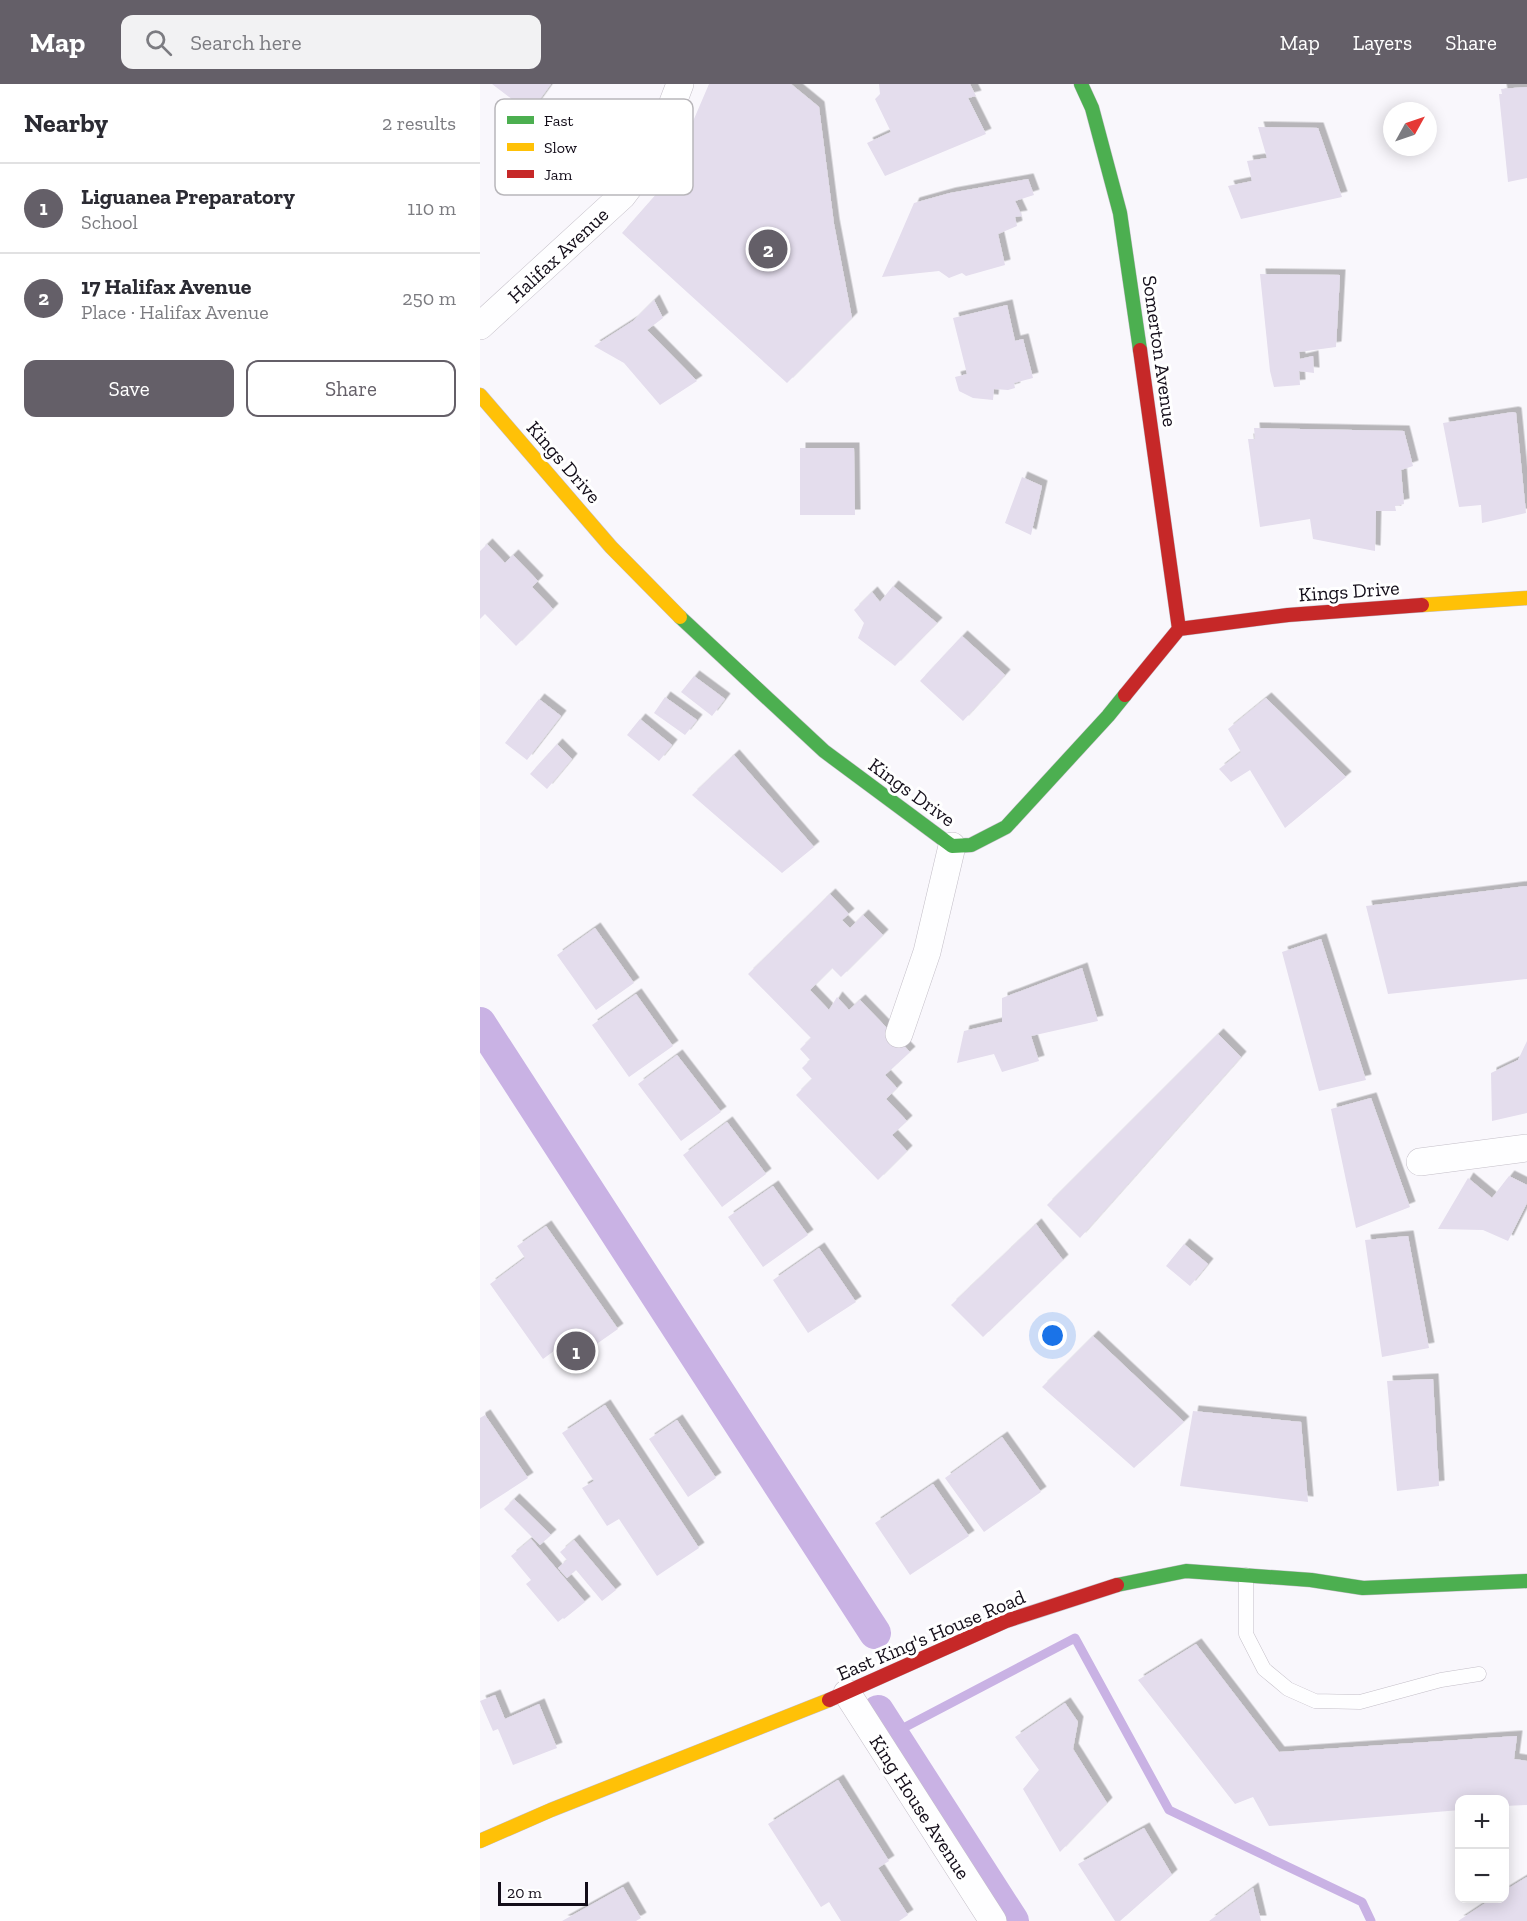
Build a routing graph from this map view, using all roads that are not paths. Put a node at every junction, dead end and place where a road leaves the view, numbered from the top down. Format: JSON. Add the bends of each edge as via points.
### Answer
{"nodes":[{"id":1,"x":680,"y":84,"type":"edge"},
{"id":2,"x":1082,"y":84,"type":"edge"},
{"id":3,"x":674,"y":99,"type":"edge"},
{"id":4,"x":623,"y":195,"type":"edge"},
{"id":5,"x":480,"y":326,"type":"edge"},
{"id":6,"x":480,"y":395,"type":"edge"},
{"id":7,"x":1527,"y":598,"type":"edge"},
{"id":8,"x":1179,"y":629,"type":"junction"},
{"id":9,"x":952,"y":846,"type":"junction"},
{"id":10,"x":899,"y":1034,"type":"dead end"},
{"id":11,"x":1527,"y":1148,"type":"edge"},
{"id":12,"x":1420,"y":1162,"type":"dead end"},
{"id":13,"x":1246,"y":1575,"type":"junction"},
{"id":14,"x":1527,"y":1581,"type":"edge"},
{"id":15,"x":1479,"y":1674,"type":"dead end"},
{"id":16,"x":847,"y":1693,"type":"junction"},
{"id":17,"x":480,"y":1841,"type":"edge"},
{"id":18,"x":993,"y":1921,"type":"edge"}],
"edges":[{"from":1,"to":3,"type":"street","name":"Halifax Avenue"},
{"from":2,"to":8,"type":"street","name":"Somerton Avenue","via":[[1120,213]]},
{"from":4,"to":5,"type":"street","name":"Halifax Avenue"},
{"from":6,"to":9,"type":"street","name":"Kings Drive","via":[[611,547],[679,616],[824,751]]},
{"from":7,"to":8,"type":"street","name":"Kings Drive","via":[[1288,615]]},
{"from":8,"to":9,"type":"street","name":"Kings Drive","via":[[1108,716],[1006,827],[971,845]]},
{"from":9,"to":10,"type":"street","via":[[927,952]]},
{"from":11,"to":12,"type":"street"},
{"from":13,"to":14,"type":"street","name":"East King's House Road","via":[[1363,1588]]},
{"from":13,"to":15,"type":"lane","via":[[1246,1634],[1263,1668],[1288,1689],[1315,1701],[1360,1702]]},
{"from":13,"to":16,"type":"street","name":"East King's House Road","via":[[1186,1571],[1122,1583],[1006,1620]]},
{"from":16,"to":17,"type":"street","name":"East King's House Road"},
{"from":16,"to":18,"type":"street","name":"King House Avenue"}]}
